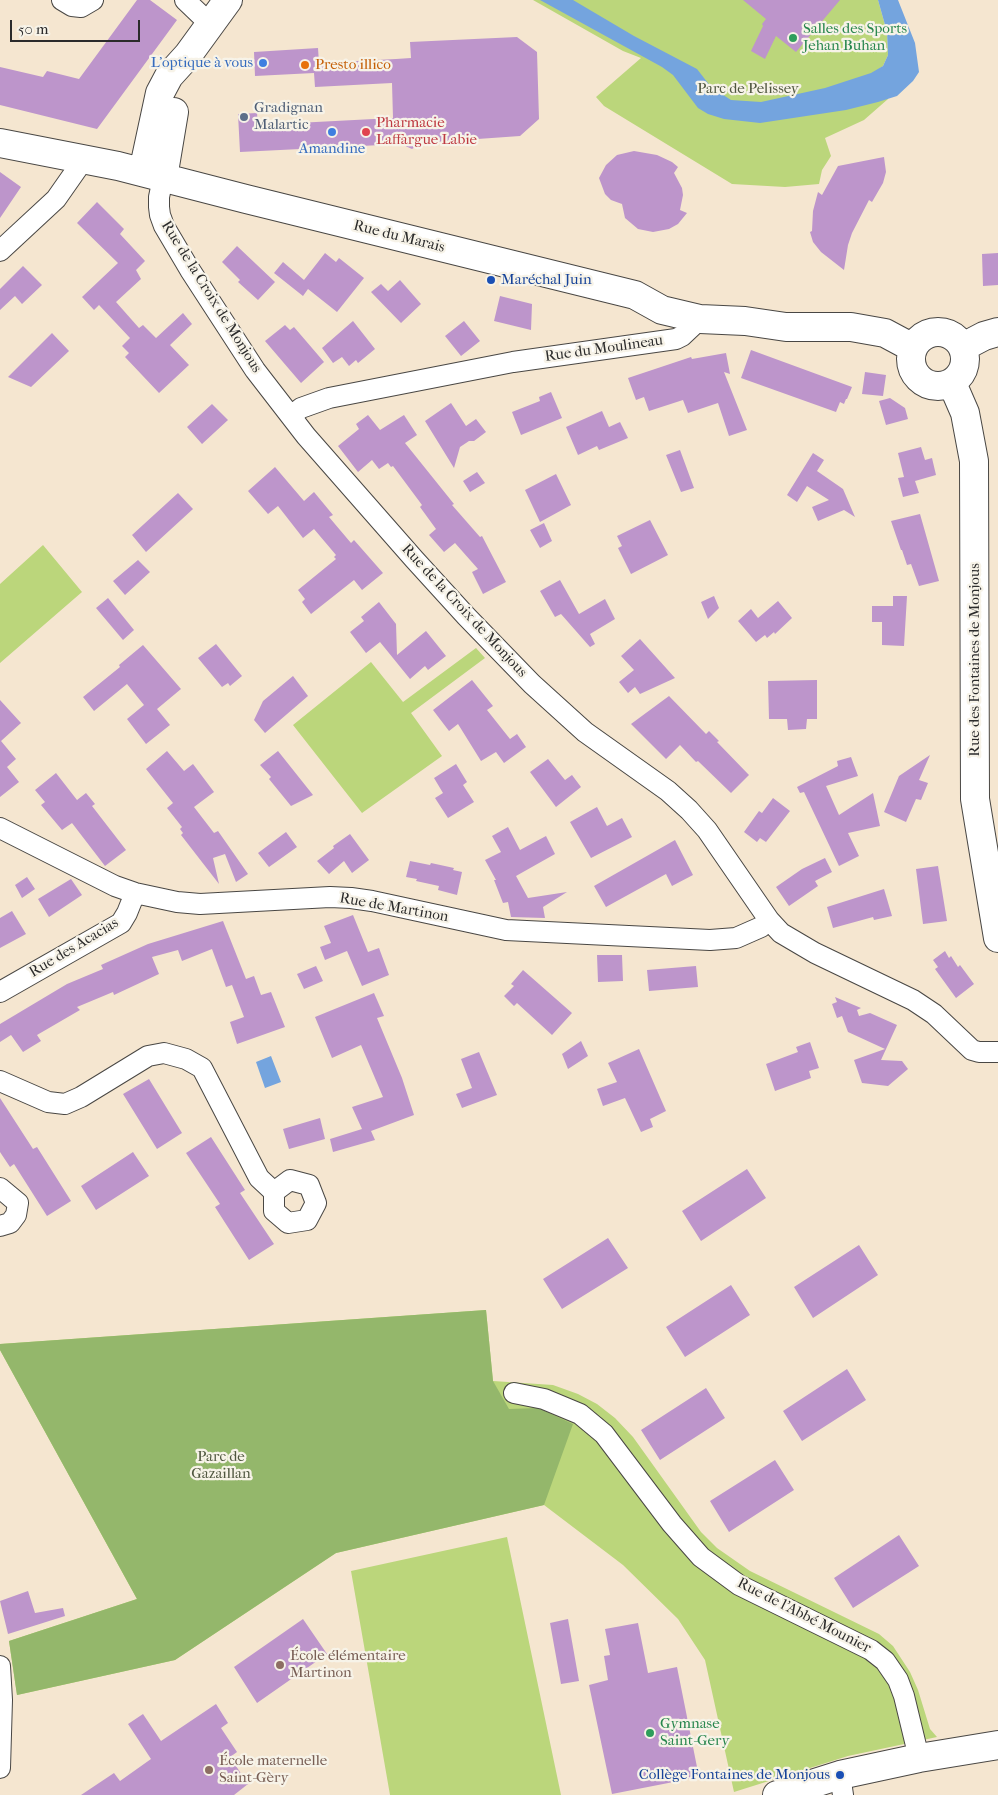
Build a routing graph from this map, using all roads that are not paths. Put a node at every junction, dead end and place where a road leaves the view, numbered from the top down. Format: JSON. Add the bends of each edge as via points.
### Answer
{"nodes":[{"id":1,"x":62,"y":0,"type":"edge"},
{"id":2,"x":93,"y":0,"type":"edge"},
{"id":3,"x":185,"y":0,"type":"edge"},
{"id":4,"x":228,"y":0,"type":"edge"},
{"id":5,"x":210,"y":24,"type":"junction"},
{"id":6,"x":0,"y":142,"type":"edge"},
{"id":7,"x":84,"y":159,"type":"junction"},
{"id":8,"x":153,"y":175,"type":"junction"},
{"id":9,"x":0,"y":250,"type":"edge"},
{"id":10,"x":635,"y":295,"type":"junction"},
{"id":11,"x":700,"y":319,"type":"junction"},
{"id":12,"x":745,"y":321,"type":"junction"},
{"id":13,"x":998,"y":332,"type":"edge"},
{"id":14,"x":963,"y":346,"type":"junction"},
{"id":15,"x":913,"y":348,"type":"junction"},
{"id":16,"x":952,"y":383,"type":"junction"},
{"id":17,"x":291,"y":416,"type":"junction"},
{"id":18,"x":0,"y":828,"type":"edge"},
{"id":19,"x":135,"y":893,"type":"junction"},
{"id":20,"x":769,"y":920,"type":"junction"},
{"id":21,"x":998,"y":938,"type":"edge"},
{"id":22,"x":0,"y":992,"type":"edge"},
{"id":23,"x":998,"y":1052,"type":"edge"},
{"id":24,"x":0,"y":1080,"type":"edge"},
{"id":25,"x":0,"y":1188,"type":"edge"},
{"id":26,"x":274,"y":1192,"type":"dead end"},
{"id":27,"x":0,"y":1226,"type":"edge"},
{"id":28,"x":514,"y":1393,"type":"dead end"},
{"id":29,"x":0,"y":1666,"type":"edge"},
{"id":30,"x":1,"y":1700,"type":"edge"},
{"id":31,"x":998,"y":1744,"type":"edge"},
{"id":32,"x":919,"y":1758,"type":"junction"},
{"id":33,"x":0,"y":1768,"type":"edge"},
{"id":34,"x":842,"y":1785,"type":"edge"},
{"id":35,"x":777,"y":1795,"type":"edge"}],
"edges":[{"from":1,"to":2,"type":"street","via":[[81,7]]},
{"from":3,"to":5,"type":"street"},
{"from":4,"to":5,"type":"main road"},
{"from":5,"to":8,"type":"main road","via":[[188,55]]},
{"from":6,"to":7,"type":"main road"},
{"from":7,"to":8,"type":"main road"},
{"from":7,"to":9,"type":"street","via":[[56,199]]},
{"from":8,"to":10,"type":"main road","name":"Rue du Marais"},
{"from":8,"to":17,"type":"street","name":"Rue de la Croix de Monjous","via":[[164,226],[242,350]]},
{"from":10,"to":11,"type":"main road","name":"Rue du Marais","via":[[662,310]]},
{"from":10,"to":12,"type":"main road","name":"Rue du Marais","via":[[666,294],[704,303]]},
{"from":11,"to":12,"type":"main road"},
{"from":11,"to":17,"type":"street","name":"Rue du Moulineau","via":[[676,339],[513,362],[339,396],[301,408]]},
{"from":12,"to":15,"type":"main road","via":[[786,327],[851,327],[885,333]]},
{"from":13,"to":14,"type":"main road"},
{"from":14,"to":15,"type":"main road","via":[[950,334],[933,332],[918,340]]},
{"from":14,"to":16,"type":"main road","via":[[966,354],[964,371]]},
{"from":15,"to":16,"type":"main road","via":[[911,365],[920,380],[935,387]]},
{"from":16,"to":21,"type":"main road","name":"Rue des Fontaines de Monjous","via":[[964,413],[974,461],[975,799]]},
{"from":17,"to":20,"type":"street","name":"Rue de la Croix de Monjous","via":[[414,559],[532,684],[585,732],[668,791],[689,810],[707,830]]},
{"from":18,"to":19,"type":"street","name":"Rue de Martinon","via":[[100,879]]},
{"from":19,"to":20,"type":"street","name":"Rue de Martinon","via":[[200,904],[351,898],[506,930],[710,940],[736,938]]},
{"from":19,"to":22,"type":"street","name":"Rue des Acacias","via":[[121,923]]},
{"from":20,"to":23,"type":"street","name":"Rue de la Croix de Monjous","via":[[797,944],[913,1000],[934,1014],[972,1050]]},
{"from":24,"to":26,"type":"street","via":[[48,1102],[65,1104],[148,1056],[164,1054],[186,1059],[202,1068],[259,1178]]},
{"from":25,"to":27,"type":"street","via":[[18,1203],[16,1215],[10,1223]]},
{"from":28,"to":32,"type":"street","name":"Rue de l'Abbé Mounier","via":[[544,1399],[580,1414],[604,1434],[701,1556],[739,1585],[871,1650],[886,1661],[904,1696]]},
{"from":29,"to":30,"type":"street"},
{"from":30,"to":33,"type":"street"},
{"from":31,"to":32,"type":"main road"},
{"from":32,"to":34,"type":"main road"},
{"from":34,"to":35,"type":"main road"}]}
